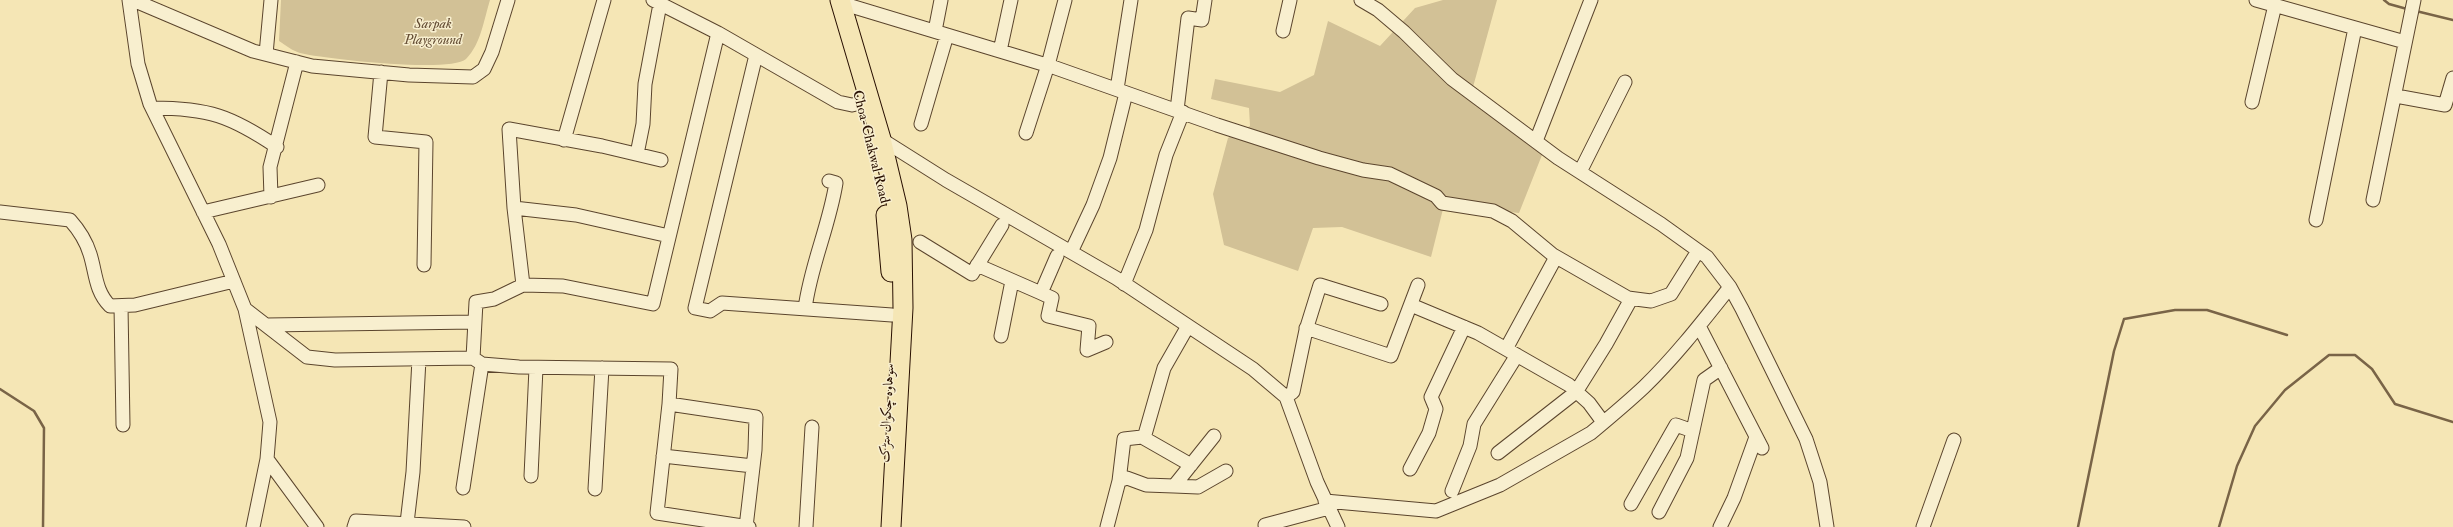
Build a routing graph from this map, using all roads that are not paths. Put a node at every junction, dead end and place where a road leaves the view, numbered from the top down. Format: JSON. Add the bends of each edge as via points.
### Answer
{"nodes":[{"id":1,"x":129,"y":0,"type":"edge"},
{"id":2,"x":133,"y":0,"type":"edge"},
{"id":3,"x":271,"y":0,"type":"edge"},
{"id":4,"x":508,"y":0,"type":"edge"},
{"id":5,"x":604,"y":0,"type":"edge"},
{"id":6,"x":941,"y":0,"type":"edge"},
{"id":7,"x":1011,"y":0,"type":"edge"},
{"id":8,"x":1065,"y":0,"type":"edge"},
{"id":9,"x":1131,"y":0,"type":"edge"},
{"id":10,"x":1205,"y":0,"type":"edge"},
{"id":11,"x":1290,"y":0,"type":"edge"},
{"id":12,"x":1361,"y":0,"type":"edge"},
{"id":13,"x":1591,"y":0,"type":"edge"},
{"id":14,"x":2256,"y":0,"type":"edge"},
{"id":15,"x":837,"y":1,"type":"edge"},
{"id":16,"x":656,"y":2,"type":"edge"},
{"id":17,"x":2275,"y":5,"type":"junction"},
{"id":18,"x":2413,"y":8,"type":"edge"},
{"id":19,"x":2355,"y":28,"type":"junction"},
{"id":20,"x":1283,"y":31,"type":"dead end"},
{"id":21,"x":718,"y":33,"type":"junction"},
{"id":22,"x":941,"y":33,"type":"junction"},
{"id":23,"x":2405,"y":42,"type":"junction"},
{"id":24,"x":1000,"y":51,"type":"junction"},
{"id":25,"x":266,"y":54,"type":"junction"},
{"id":26,"x":756,"y":55,"type":"junction"},
{"id":27,"x":297,"y":62,"type":"junction"},
{"id":28,"x":1048,"y":65,"type":"junction"},
{"id":29,"x":381,"y":72,"type":"junction"},
{"id":30,"x":2453,"y":78,"type":"edge"},
{"id":31,"x":1625,"y":82,"type":"dead end"},
{"id":32,"x":1121,"y":91,"type":"junction"},
{"id":33,"x":2396,"y":96,"type":"junction"},
{"id":34,"x":866,"y":102,"type":"junction"},
{"id":35,"x":2252,"y":102,"type":"dead end"},
{"id":36,"x":2449,"y":107,"type":"edge"},
{"id":37,"x":153,"y":108,"type":"junction"},
{"id":38,"x":1180,"y":111,"type":"junction"},
{"id":39,"x":921,"y":124,"type":"dead end"},
{"id":40,"x":1026,"y":133,"type":"dead end"},
{"id":41,"x":881,"y":139,"type":"junction"},
{"id":42,"x":564,"y":140,"type":"junction"},
{"id":43,"x":1536,"y":141,"type":"junction"},
{"id":44,"x":277,"y":147,"type":"junction"},
{"id":45,"x":637,"y":154,"type":"junction"},
{"id":46,"x":661,"y":160,"type":"dead end"},
{"id":47,"x":1580,"y":172,"type":"junction"},
{"id":48,"x":829,"y":181,"type":"dead end"},
{"id":49,"x":318,"y":185,"type":"dead end"},
{"id":50,"x":271,"y":197,"type":"junction"},
{"id":51,"x":2373,"y":200,"type":"dead end"},
{"id":52,"x":514,"y":208,"type":"junction"},
{"id":53,"x":0,"y":212,"type":"edge"},
{"id":54,"x":203,"y":212,"type":"junction"},
{"id":55,"x":2316,"y":220,"type":"dead end"},
{"id":56,"x":1002,"y":226,"type":"dead end"},
{"id":57,"x":669,"y":236,"type":"junction"},
{"id":58,"x":920,"y":242,"type":"dead end"},
{"id":59,"x":1698,"y":251,"type":"junction"},
{"id":60,"x":1071,"y":252,"type":"junction"},
{"id":61,"x":1057,"y":256,"type":"dead end"},
{"id":62,"x":1556,"y":257,"type":"junction"},
{"id":63,"x":424,"y":265,"type":"dead end"},
{"id":64,"x":977,"y":265,"type":"junction"},
{"id":65,"x":234,"y":281,"type":"junction"},
{"id":66,"x":1012,"y":281,"type":"junction"},
{"id":67,"x":1124,"y":284,"type":"junction"},
{"id":68,"x":523,"y":285,"type":"junction"},
{"id":69,"x":1418,"y":285,"type":"dead end"},
{"id":70,"x":1730,"y":287,"type":"junction"},
{"id":71,"x":1041,"y":293,"type":"junction"},
{"id":72,"x":1631,"y":299,"type":"junction"},
{"id":73,"x":1381,"y":304,"type":"dead end"},
{"id":74,"x":1411,"y":305,"type":"junction"},
{"id":75,"x":121,"y":306,"type":"junction"},
{"id":76,"x":892,"y":307,"type":"junction"},
{"id":77,"x":245,"y":309,"type":"junction"},
{"id":78,"x":805,"y":310,"type":"junction"},
{"id":79,"x":474,"y":322,"type":"junction"},
{"id":80,"x":267,"y":325,"type":"junction"},
{"id":81,"x":1188,"y":326,"type":"junction"},
{"id":82,"x":1699,"y":326,"type":"junction"},
{"id":83,"x":1464,"y":327,"type":"junction"},
{"id":84,"x":1306,"y":328,"type":"junction"},
{"id":85,"x":1001,"y":336,"type":"dead end"},
{"id":86,"x":1106,"y":342,"type":"dead end"},
{"id":87,"x":1511,"y":352,"type":"junction"},
{"id":88,"x":419,"y":359,"type":"junction"},
{"id":89,"x":477,"y":361,"type":"junction"},
{"id":90,"x":536,"y":368,"type":"junction"},
{"id":91,"x":602,"y":368,"type":"junction"},
{"id":92,"x":1721,"y":368,"type":"junction"},
{"id":93,"x":1576,"y":392,"type":"junction"},
{"id":94,"x":1286,"y":396,"type":"junction"},
{"id":95,"x":669,"y":404,"type":"junction"},
{"id":96,"x":1603,"y":422,"type":"junction"},
{"id":97,"x":123,"y":425,"type":"dead end"},
{"id":98,"x":812,"y":427,"type":"dead end"},
{"id":99,"x":1693,"y":431,"type":"junction"},
{"id":100,"x":1214,"y":436,"type":"dead end"},
{"id":101,"x":1144,"y":438,"type":"junction"},
{"id":102,"x":1954,"y":440,"type":"dead end"},
{"id":103,"x":1498,"y":453,"type":"dead end"},
{"id":104,"x":663,"y":456,"type":"junction"},
{"id":105,"x":267,"y":459,"type":"junction"},
{"id":106,"x":1191,"y":465,"type":"junction"},
{"id":107,"x":753,"y":466,"type":"junction"},
{"id":108,"x":1410,"y":469,"type":"dead end"},
{"id":109,"x":1226,"y":471,"type":"dead end"},
{"id":110,"x":531,"y":476,"type":"dead end"},
{"id":111,"x":1119,"y":481,"type":"junction"},
{"id":112,"x":1174,"y":486,"type":"junction"},
{"id":113,"x":463,"y":488,"type":"dead end"},
{"id":114,"x":595,"y":488,"type":"dead end"},
{"id":115,"x":1452,"y":491,"type":"dead end"},
{"id":116,"x":1327,"y":504,"type":"junction"},
{"id":117,"x":1631,"y":504,"type":"dead end"},
{"id":118,"x":1659,"y":512,"type":"dead end"},
{"id":119,"x":407,"y":523,"type":"junction"},
{"id":120,"x":1265,"y":525,"type":"dead end"},
{"id":121,"x":253,"y":527,"type":"edge"},
{"id":122,"x":317,"y":527,"type":"edge"},
{"id":123,"x":354,"y":527,"type":"edge"},
{"id":124,"x":464,"y":527,"type":"edge"},
{"id":125,"x":747,"y":527,"type":"edge"},
{"id":126,"x":806,"y":527,"type":"edge"},
{"id":127,"x":882,"y":527,"type":"edge"},
{"id":128,"x":891,"y":527,"type":"edge"},
{"id":129,"x":1107,"y":527,"type":"edge"},
{"id":130,"x":1338,"y":527,"type":"edge"},
{"id":131,"x":1720,"y":527,"type":"edge"},
{"id":132,"x":1826,"y":527,"type":"edge"},
{"id":133,"x":1923,"y":527,"type":"edge"}],
"edges":[{"from":1,"to":37,"type":"street","via":[[138,64]]},
{"from":2,"to":25,"type":"street","via":[[253,51]]},
{"from":3,"to":25,"type":"street"},
{"from":4,"to":29,"type":"street","via":[[492,52],[484,68],[473,77]]},
{"from":5,"to":42,"type":"street"},
{"from":6,"to":22,"type":"street"},
{"from":7,"to":24,"type":"street"},
{"from":8,"to":28,"type":"street"},
{"from":9,"to":32,"type":"street"},
{"from":10,"to":38,"type":"street","via":[[1202,20],[1188,18]]},
{"from":11,"to":20,"type":"street"},
{"from":12,"to":43,"type":"street","via":[[1378,10],[1404,32],[1452,78]]},
{"from":13,"to":43,"type":"street"},
{"from":14,"to":17,"type":"street"},
{"from":15,"to":22,"type":"street"},
{"from":15,"to":34,"type":"highway"},
{"from":16,"to":21,"type":"street"},
{"from":16,"to":45,"type":"street","via":[[645,84],[644,124]]},
{"from":17,"to":19,"type":"street"},
{"from":17,"to":35,"type":"street"},
{"from":18,"to":23,"type":"street"},
{"from":19,"to":23,"type":"street"},
{"from":19,"to":55,"type":"street"},
{"from":21,"to":26,"type":"street"},
{"from":21,"to":57,"type":"street"},
{"from":22,"to":24,"type":"street"},
{"from":22,"to":39,"type":"street"},
{"from":23,"to":33,"type":"street"},
{"from":24,"to":28,"type":"street"},
{"from":25,"to":27,"type":"street"},
{"from":26,"to":34,"type":"street","via":[[845,105]]},
{"from":26,"to":78,"type":"street","via":[[695,308],[710,311],[722,303]]},
{"from":27,"to":29,"type":"street","via":[[312,66]]},
{"from":27,"to":44,"type":"street"},
{"from":28,"to":32,"type":"street"},
{"from":28,"to":40,"type":"street"},
{"from":29,"to":63,"type":"street","via":[[374,137],[426,142]]},
{"from":30,"to":36,"type":"street"},
{"from":31,"to":47,"type":"street"},
{"from":32,"to":38,"type":"street"},
{"from":32,"to":60,"type":"street","via":[[1110,158],[1093,205]]},
{"from":33,"to":36,"type":"street"},
{"from":33,"to":51,"type":"street"},
{"from":34,"to":41,"type":"highway"},
{"from":34,"to":76,"type":"highway","name":"Choa-Chakwal Road","via":[[888,229]]},
{"from":37,"to":44,"type":"street","via":[[202,110],[229,118]]},
{"from":37,"to":54,"type":"street"},
{"from":38,"to":62,"type":"street","via":[[1319,158],[1363,170],[1390,174],[1436,196],[1442,203],[1493,210],[1512,221]]},
{"from":38,"to":67,"type":"street","via":[[1146,230]]},
{"from":41,"to":60,"type":"street"},
{"from":41,"to":128,"type":"highway","via":[[897,206],[904,274]]},
{"from":42,"to":45,"type":"street"},
{"from":42,"to":52,"type":"street","via":[[509,129]]},
{"from":43,"to":47,"type":"street"},
{"from":44,"to":50,"type":"street","via":[[270,167]]},
{"from":45,"to":46,"type":"street"},
{"from":47,"to":59,"type":"street"},
{"from":48,"to":78,"type":"street","via":[[836,183],[832,209],[807,291]]},
{"from":49,"to":50,"type":"street"},
{"from":50,"to":54,"type":"street"},
{"from":52,"to":57,"type":"street","via":[[576,215]]},
{"from":52,"to":68,"type":"street"},
{"from":53,"to":75,"type":"street","via":[[70,220],[80,230],[90,254],[102,298],[110,306]]},
{"from":54,"to":65,"type":"street"},
{"from":56,"to":64,"type":"street"},
{"from":57,"to":68,"type":"street","via":[[653,304],[563,286]]},
{"from":58,"to":64,"type":"street","via":[[972,274]]},
{"from":59,"to":70,"type":"street","via":[[1707,257]]},
{"from":59,"to":72,"type":"street","via":[[1671,294],[1651,301]]},
{"from":60,"to":67,"type":"street"},
{"from":61,"to":71,"type":"street"},
{"from":62,"to":72,"type":"street"},
{"from":62,"to":87,"type":"street"},
{"from":64,"to":66,"type":"street"},
{"from":65,"to":75,"type":"street","via":[[135,305]]},
{"from":65,"to":77,"type":"street"},
{"from":66,"to":71,"type":"street"},
{"from":66,"to":85,"type":"street"},
{"from":67,"to":81,"type":"street"},
{"from":68,"to":79,"type":"street","via":[[494,299],[476,302]]},
{"from":69,"to":74,"type":"street"},
{"from":70,"to":82,"type":"street"},
{"from":70,"to":132,"type":"street","via":[[1806,439],[1820,482]]},
{"from":71,"to":86,"type":"street","via":[[1052,298],[1048,316],[1089,326],[1088,350]]},
{"from":72,"to":93,"type":"street"},
{"from":73,"to":84,"type":"street","via":[[1320,285]]},
{"from":74,"to":83,"type":"street"},
{"from":74,"to":84,"type":"street","via":[[1391,356]]},
{"from":75,"to":97,"type":"street"},
{"from":76,"to":78,"type":"street"},
{"from":76,"to":127,"type":"highway","name":"سوہاوہ چکوال سڑک"},
{"from":77,"to":80,"type":"street"},
{"from":77,"to":105,"type":"street","via":[[270,422]]},
{"from":79,"to":80,"type":"street"},
{"from":79,"to":89,"type":"street"},
{"from":80,"to":88,"type":"street","via":[[307,357],[335,360]]},
{"from":81,"to":94,"type":"street","via":[[1253,369]]},
{"from":81,"to":101,"type":"street","via":[[1164,368]]},
{"from":82,"to":92,"type":"street"},
{"from":82,"to":96,"type":"street","via":[[1644,386]]},
{"from":83,"to":87,"type":"street"},
{"from":83,"to":108,"type":"street","via":[[1432,397],[1436,409],[1429,433]]},
{"from":84,"to":94,"type":"street","via":[[1293,392]]},
{"from":87,"to":93,"type":"street","via":[[1569,385]]},
{"from":87,"to":115,"type":"street","via":[[1474,424],[1470,446]]},
{"from":88,"to":89,"type":"street"},
{"from":88,"to":119,"type":"street","via":[[413,472]]},
{"from":89,"to":90,"type":"street"},
{"from":89,"to":113,"type":"street"},
{"from":90,"to":91,"type":"street"},
{"from":90,"to":110,"type":"street"},
{"from":91,"to":95,"type":"street","via":[[671,369]]},
{"from":91,"to":114,"type":"street"},
{"from":92,"to":99,"type":"street","via":[[1704,380]]},
{"from":92,"to":131,"type":"street","via":[[1759,442]]},
{"from":93,"to":96,"type":"street","via":[[1590,404]]},
{"from":93,"to":103,"type":"street"},
{"from":94,"to":116,"type":"street"},
{"from":95,"to":104,"type":"street"},
{"from":95,"to":107,"type":"street","via":[[756,417]]},
{"from":96,"to":116,"type":"street","via":[[1591,433],[1500,486],[1436,511]]},
{"from":98,"to":126,"type":"street"},
{"from":99,"to":117,"type":"street","via":[[1676,425]]},
{"from":99,"to":118,"type":"street","via":[[1687,458]]},
{"from":100,"to":106,"type":"street"},
{"from":101,"to":106,"type":"street"},
{"from":101,"to":111,"type":"street","via":[[1124,439]]},
{"from":102,"to":133,"type":"street"},
{"from":104,"to":107,"type":"street"},
{"from":104,"to":125,"type":"street","via":[[657,513]]},
{"from":105,"to":121,"type":"street"},
{"from":105,"to":122,"type":"street"},
{"from":106,"to":112,"type":"street"},
{"from":107,"to":125,"type":"street"},
{"from":109,"to":112,"type":"street","via":[[1198,487]]},
{"from":111,"to":112,"type":"street","via":[[1127,478],[1146,485]]},
{"from":111,"to":129,"type":"street"},
{"from":116,"to":120,"type":"street"},
{"from":116,"to":130,"type":"street"},
{"from":119,"to":123,"type":"street","via":[[356,521]]},
{"from":119,"to":124,"type":"street"}]}
